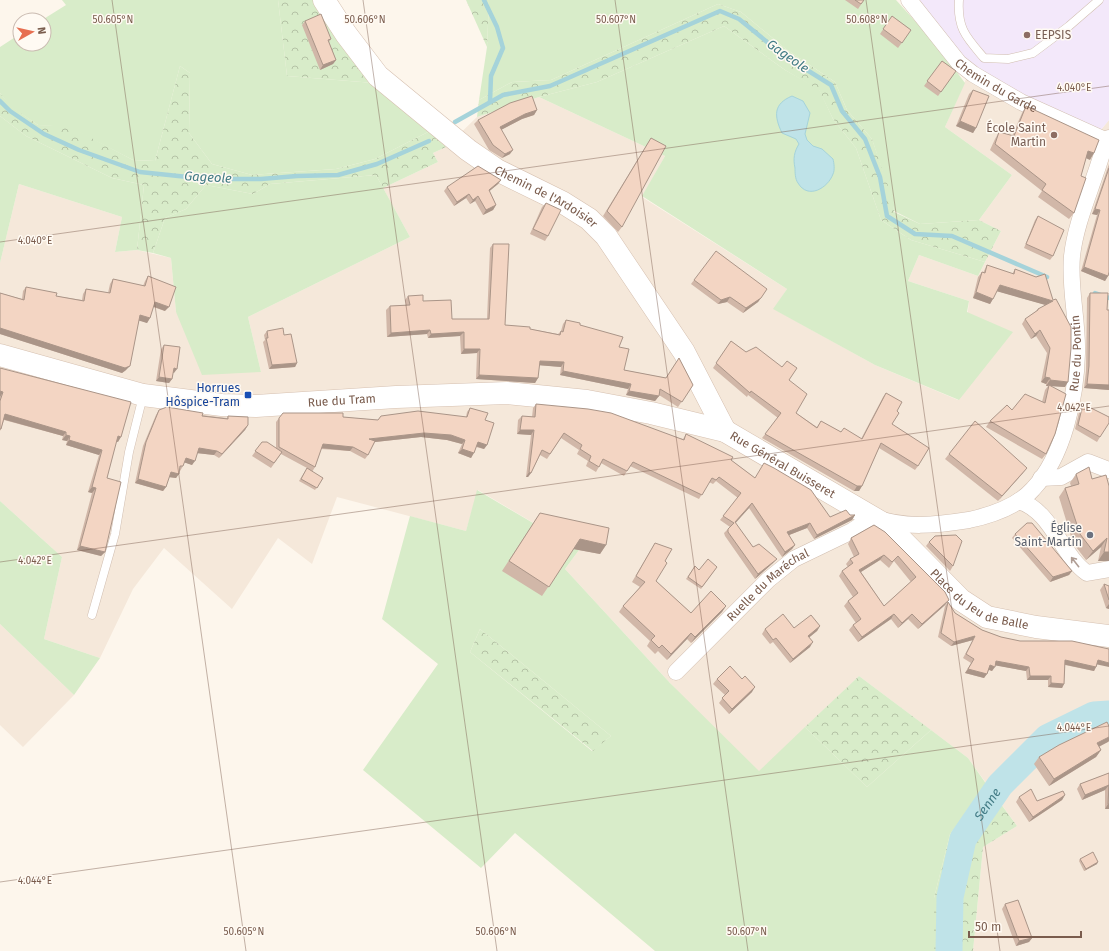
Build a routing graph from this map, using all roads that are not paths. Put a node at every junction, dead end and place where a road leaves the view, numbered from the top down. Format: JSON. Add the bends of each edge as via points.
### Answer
{"nodes":[{"id":1,"x":324,"y":0,"type":"edge"},
{"id":2,"x":909,"y":0,"type":"edge"},
{"id":3,"x":959,"y":0,"type":"edge"},
{"id":4,"x":1099,"y":0,"type":"edge"},
{"id":5,"x":1108,"y":139,"type":"edge"},
{"id":6,"x":0,"y":355,"type":"edge"},
{"id":7,"x":144,"y":395,"type":"junction"},
{"id":8,"x":687,"y":422,"type":"joint"},
{"id":9,"x":725,"y":431,"type":"junction"},
{"id":10,"x":1109,"y":470,"type":"edge"},
{"id":11,"x":1041,"y":478,"type":"junction"},
{"id":12,"x":1019,"y":501,"type":"junction"},
{"id":13,"x":873,"y":517,"type":"junction"},
{"id":14,"x":1109,"y":569,"type":"edge"},
{"id":15,"x":92,"y":615,"type":"dead end"},
{"id":16,"x":1109,"y":636,"type":"edge"},
{"id":17,"x":676,"y":672,"type":"dead end"}],
"edges":[{"from":1,"to":9,"type":"street","name":"Chemin de l'Ardoisier","via":[[378,76],[474,154],[497,170],[562,202],[589,219],[606,236],[684,352]]},
{"from":2,"to":5,"type":"street","name":"Chemin du Garde","via":[[959,63],[973,74],[1021,102]]},
{"from":3,"to":4,"type":"lane","via":[[958,8],[964,35],[984,58],[1008,59],[1033,53]]},
{"from":5,"to":11,"type":"street","name":"Rue du Pontin","via":[[1085,203],[1072,256],[1077,352],[1071,405],[1057,449]]},
{"from":6,"to":7,"type":"street","name":"Rue du Tram"},
{"from":7,"to":8,"type":"street","name":"Rue du Tram","via":[[222,405],[256,406],[506,393],[587,401]]},
{"from":7,"to":15,"type":"lane","via":[[129,452],[115,534]]},
{"from":8,"to":9,"type":"street","name":"Rue Général Buisseret"},
{"from":9,"to":13,"type":"street","name":"Rue Général Buisseret"},
{"from":10,"to":11,"type":"street","via":[[1088,462],[1061,477]]},
{"from":11,"to":12,"type":"street","name":"Rue du Pontin"},
{"from":12,"to":13,"type":"street","name":"Rue du Pontin","via":[[978,518],[955,522],[906,525],[889,523]]},
{"from":14,"to":12,"type":"street","one_way":true,"via":[[1087,573],[1077,567],[1045,520],[1035,510]]},
{"from":13,"to":16,"type":"street","name":"Place du Jeu de Balle","via":[[889,527],[961,600],[987,617],[1036,627]]},
{"from":13,"to":17,"type":"street","name":"Ruelle du Maréchal","via":[[852,531],[794,559],[768,580]]}]}
